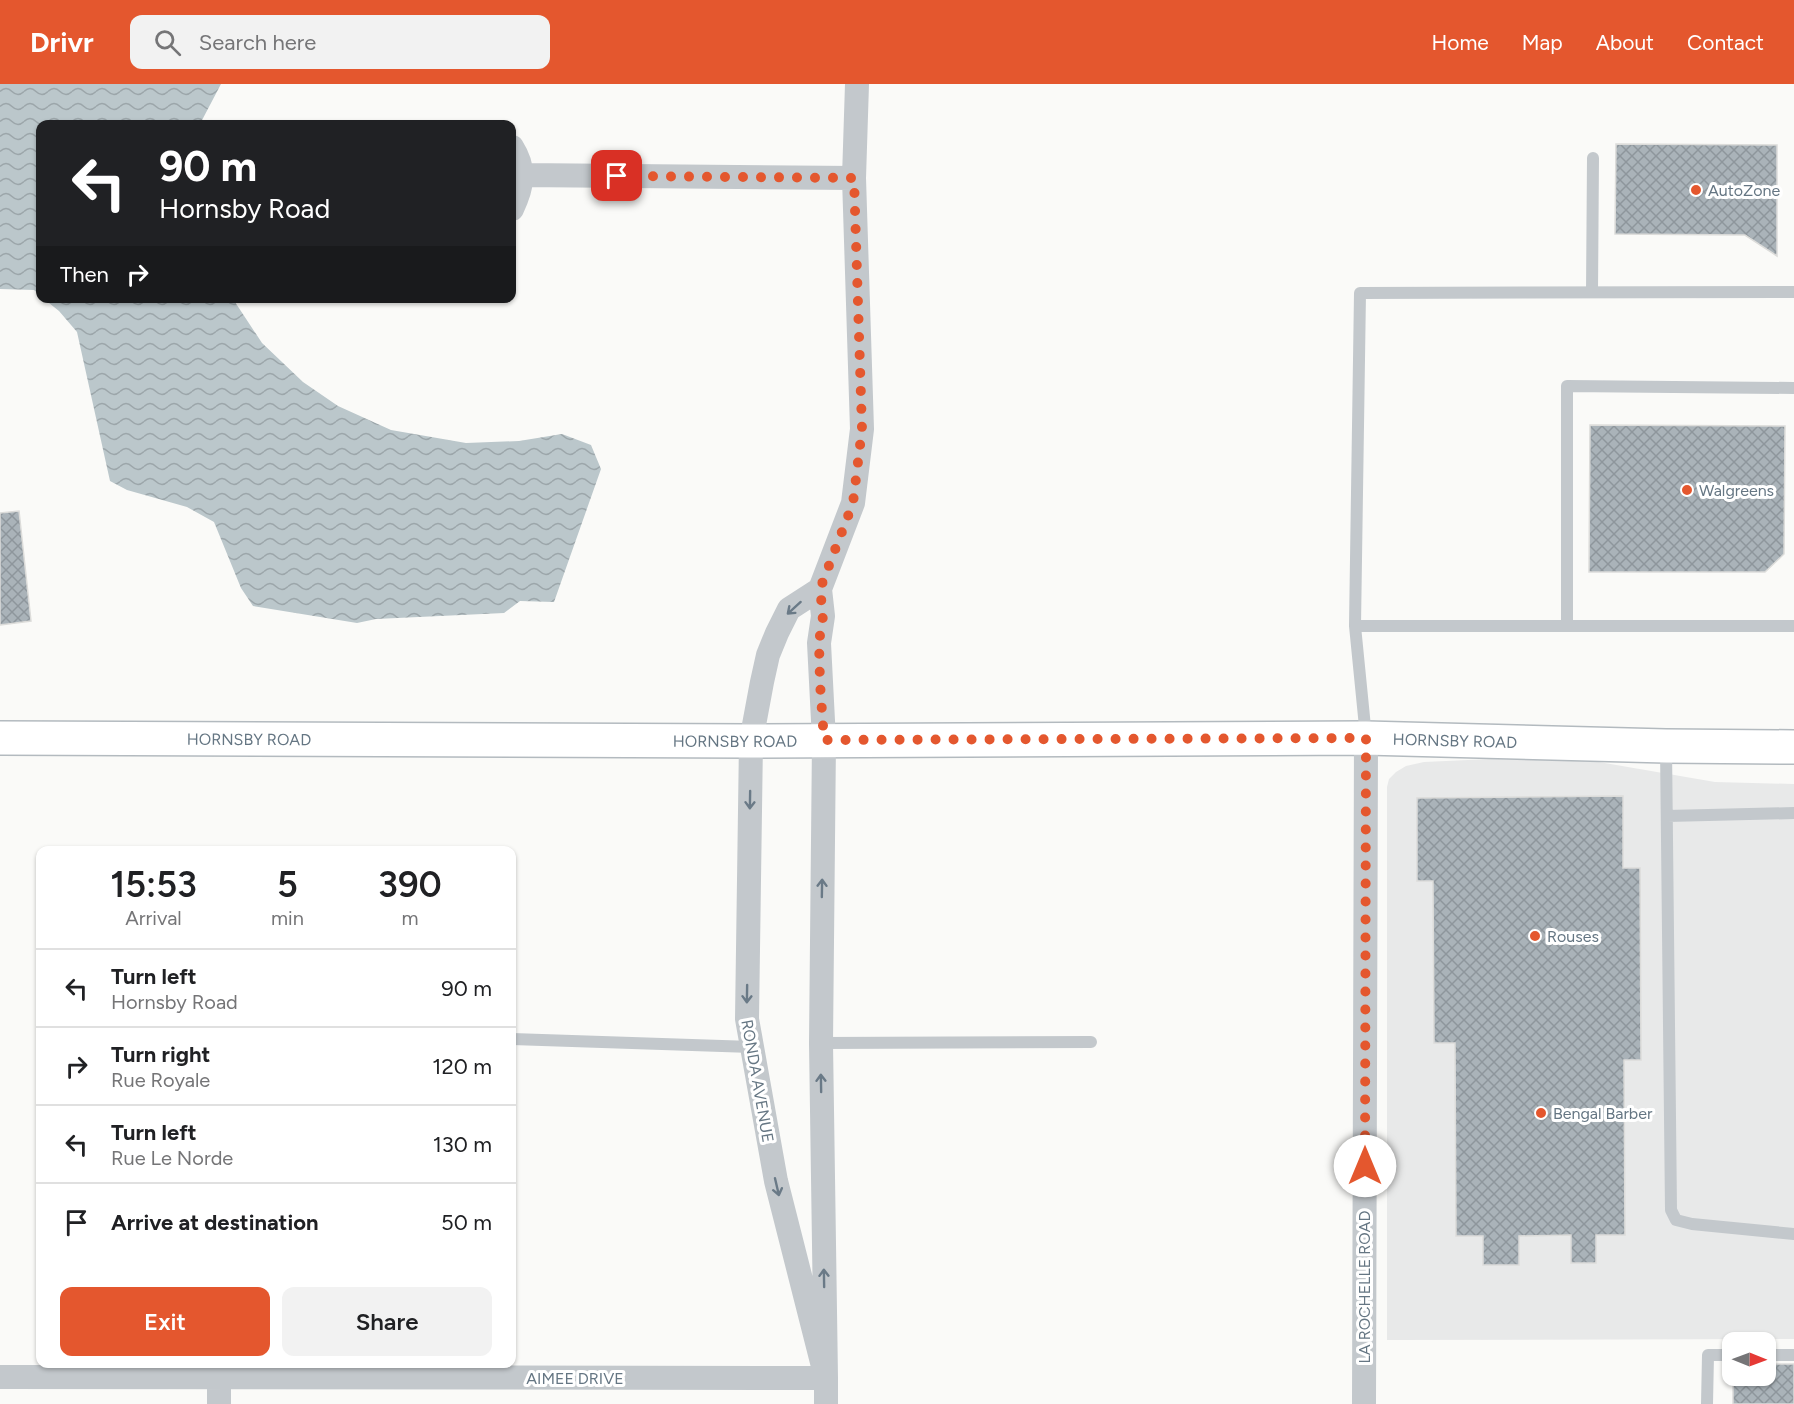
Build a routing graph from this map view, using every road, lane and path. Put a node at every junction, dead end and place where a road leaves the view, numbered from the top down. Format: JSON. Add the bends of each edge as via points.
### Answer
{"nodes":[{"id":1,"x":857,"y":84,"type":"edge"},
{"id":2,"x":516,"y":154,"type":"edge"},
{"id":3,"x":1593,"y":158,"type":"dead end"},
{"id":4,"x":522,"y":175,"type":"junction"},
{"id":5,"x":854,"y":178,"type":"junction"},
{"id":6,"x":516,"y":202,"type":"edge"},
{"id":7,"x":1592,"y":292,"type":"junction"},
{"id":8,"x":1794,"y":292,"type":"edge"},
{"id":9,"x":1794,"y":388,"type":"edge"},
{"id":10,"x":820,"y":589,"type":"junction"},
{"id":11,"x":1355,"y":626,"type":"junction"},
{"id":12,"x":1567,"y":626,"type":"junction"},
{"id":13,"x":1794,"y":627,"type":"edge"},
{"id":14,"x":0,"y":738,"type":"edge"},
{"id":15,"x":1366,"y":738,"type":"junction"},
{"id":16,"x":824,"y":740,"type":"junction"},
{"id":17,"x":751,"y":741,"type":"junction"},
{"id":18,"x":1666,"y":746,"type":"junction"},
{"id":19,"x":1794,"y":747,"type":"edge"},
{"id":20,"x":1794,"y":813,"type":"edge"},
{"id":21,"x":1667,"y":816,"type":"junction"},
{"id":22,"x":516,"y":1039,"type":"edge"},
{"id":23,"x":1091,"y":1042,"type":"dead end"},
{"id":24,"x":821,"y":1043,"type":"junction"},
{"id":25,"x":752,"y":1047,"type":"junction"},
{"id":26,"x":1794,"y":1234,"type":"edge"},
{"id":27,"x":1722,"y":1355,"type":"edge"},
{"id":28,"x":1776,"y":1355,"type":"edge"},
{"id":29,"x":1794,"y":1355,"type":"edge"},
{"id":30,"x":0,"y":1377,"type":"edge"},
{"id":31,"x":219,"y":1377,"type":"junction"},
{"id":32,"x":826,"y":1378,"type":"junction"},
{"id":33,"x":219,"y":1404,"type":"edge"},
{"id":34,"x":826,"y":1404,"type":"edge"},
{"id":35,"x":1364,"y":1404,"type":"edge"},
{"id":36,"x":1707,"y":1404,"type":"edge"}],
"edges":[{"from":1,"to":5,"type":"street"},
{"from":2,"to":4,"type":"street"},
{"from":3,"to":7,"type":"lane"},
{"from":4,"to":5,"type":"street"},
{"from":4,"to":6,"type":"street"},
{"from":5,"to":10,"type":"street","via":[[862,429],[853,503]]},
{"from":7,"to":8,"type":"lane"},
{"from":7,"to":11,"type":"lane","via":[[1359,292]]},
{"from":9,"to":12,"type":"lane","via":[[1567,386]]},
{"from":10,"to":16,"type":"street","name":"RONDA AVENUE"},
{"from":10,"to":17,"type":"street","name":"RONDA AVENUE","one_way":true,"via":[[789,609],[777,633],[768,655]]},
{"from":11,"to":12,"type":"lane"},
{"from":11,"to":15,"type":"lane"},
{"from":12,"to":13,"type":"lane"},
{"from":14,"to":17,"type":"street","name":"HORNSBY ROAD"},
{"from":15,"to":16,"type":"street","name":"HORNSBY ROAD"},
{"from":15,"to":18,"type":"street","name":"HORNSBY ROAD"},
{"from":15,"to":35,"type":"street","name":"LA ROCHELLE ROAD"},
{"from":16,"to":17,"type":"street","name":"HORNSBY ROAD"},
{"from":24,"to":16,"type":"street","name":"RONDA AVENUE","one_way":true},
{"from":17,"to":25,"type":"street","name":"RONDA AVENUE","one_way":true,"via":[[747,1019]]},
{"from":18,"to":19,"type":"street","name":"HORNSBY ROAD"},
{"from":18,"to":21,"type":"lane"},
{"from":20,"to":21,"type":"lane"},
{"from":21,"to":26,"type":"lane","via":[[1671,1210],[1676,1220],[1692,1224]]},
{"from":22,"to":25,"type":"lane"},
{"from":23,"to":24,"type":"lane"},
{"from":32,"to":24,"type":"street","name":"RONDA AVENUE","one_way":true},
{"from":25,"to":32,"type":"street","name":"RONDA AVENUE","one_way":true,"via":[[776,1181]]},
{"from":27,"to":36,"type":"lane","via":[[1708,1354]]},
{"from":28,"to":29,"type":"lane"},
{"from":30,"to":31,"type":"street","name":"AIMEE DRIVE"},
{"from":31,"to":32,"type":"street","name":"AIMEE DRIVE"},
{"from":31,"to":33,"type":"street"},
{"from":32,"to":34,"type":"street","name":"RONDA AVENUE"}]}
